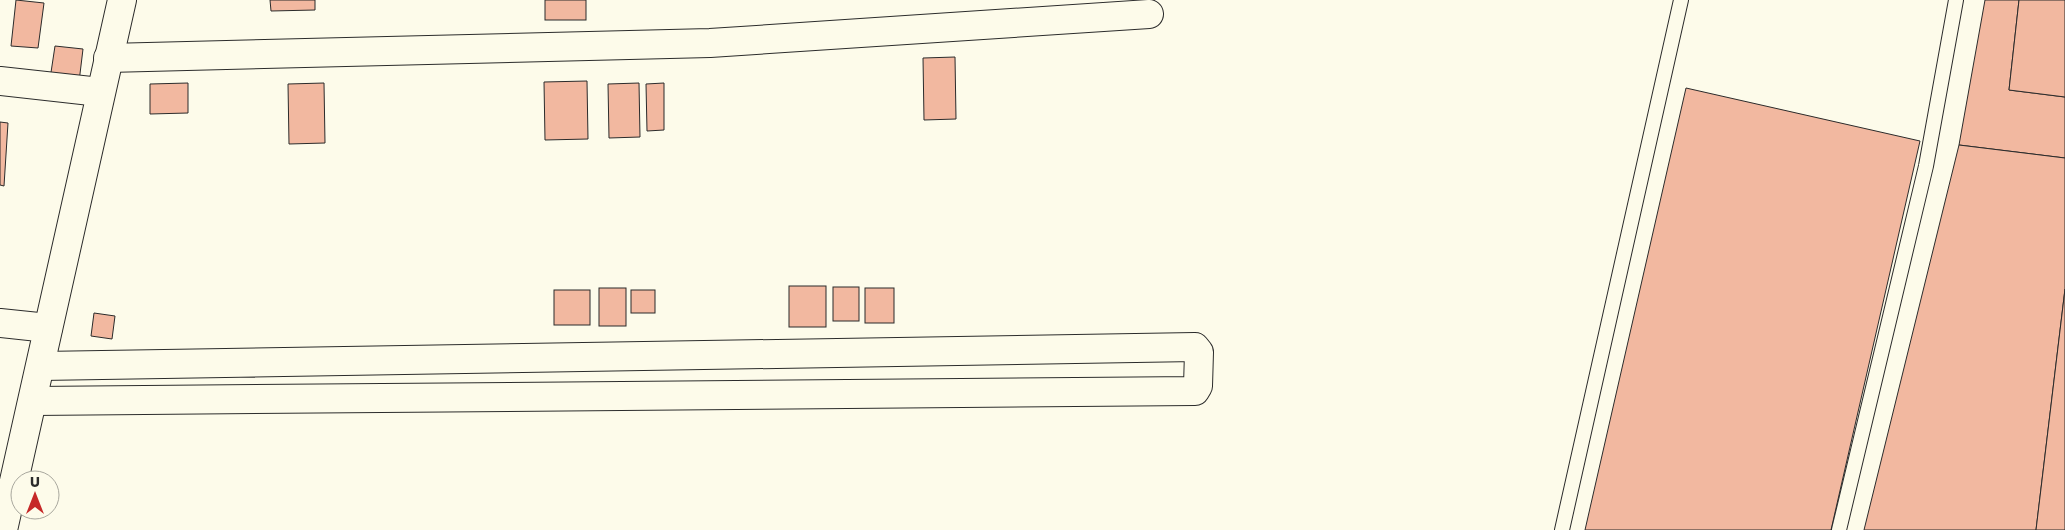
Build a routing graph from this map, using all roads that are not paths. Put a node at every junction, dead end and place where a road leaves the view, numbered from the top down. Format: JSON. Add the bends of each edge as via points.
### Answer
{"nodes":[{"id":1,"x":122,"y":0,"type":"edge"},
{"id":2,"x":1681,"y":0,"type":"edge"},
{"id":3,"x":1956,"y":0,"type":"edge"},
{"id":4,"x":1149,"y":14,"type":"dead end"},
{"id":5,"x":108,"y":58,"type":"junction"},
{"id":6,"x":0,"y":81,"type":"edge"},
{"id":7,"x":100,"y":92,"type":"junction"},
{"id":8,"x":0,"y":323,"type":"edge"},
{"id":9,"x":48,"y":328,"type":"junction"},
{"id":10,"x":41,"y":366,"type":"junction"},
{"id":11,"x":33,"y":401,"type":"junction"},
{"id":12,"x":3,"y":530,"type":"edge"},
{"id":13,"x":1562,"y":530,"type":"edge"},
{"id":14,"x":1839,"y":530,"type":"edge"}],
"edges":[{"from":1,"to":5,"type":"street"},
{"from":2,"to":13,"type":"lane"},
{"from":3,"to":14,"type":"lane","via":[[1926,166]]},
{"from":4,"to":5,"type":"street","via":[[710,43]]},
{"from":5,"to":7,"type":"street"},
{"from":6,"to":7,"type":"street"},
{"from":7,"to":9,"type":"street"},
{"from":8,"to":9,"type":"street"},
{"from":9,"to":10,"type":"street"},
{"from":10,"to":11,"type":"street"},
{"from":10,"to":11,"type":"street","via":[[1195,347],[1200,352],[1195,391]]},
{"from":11,"to":12,"type":"street"}]}
